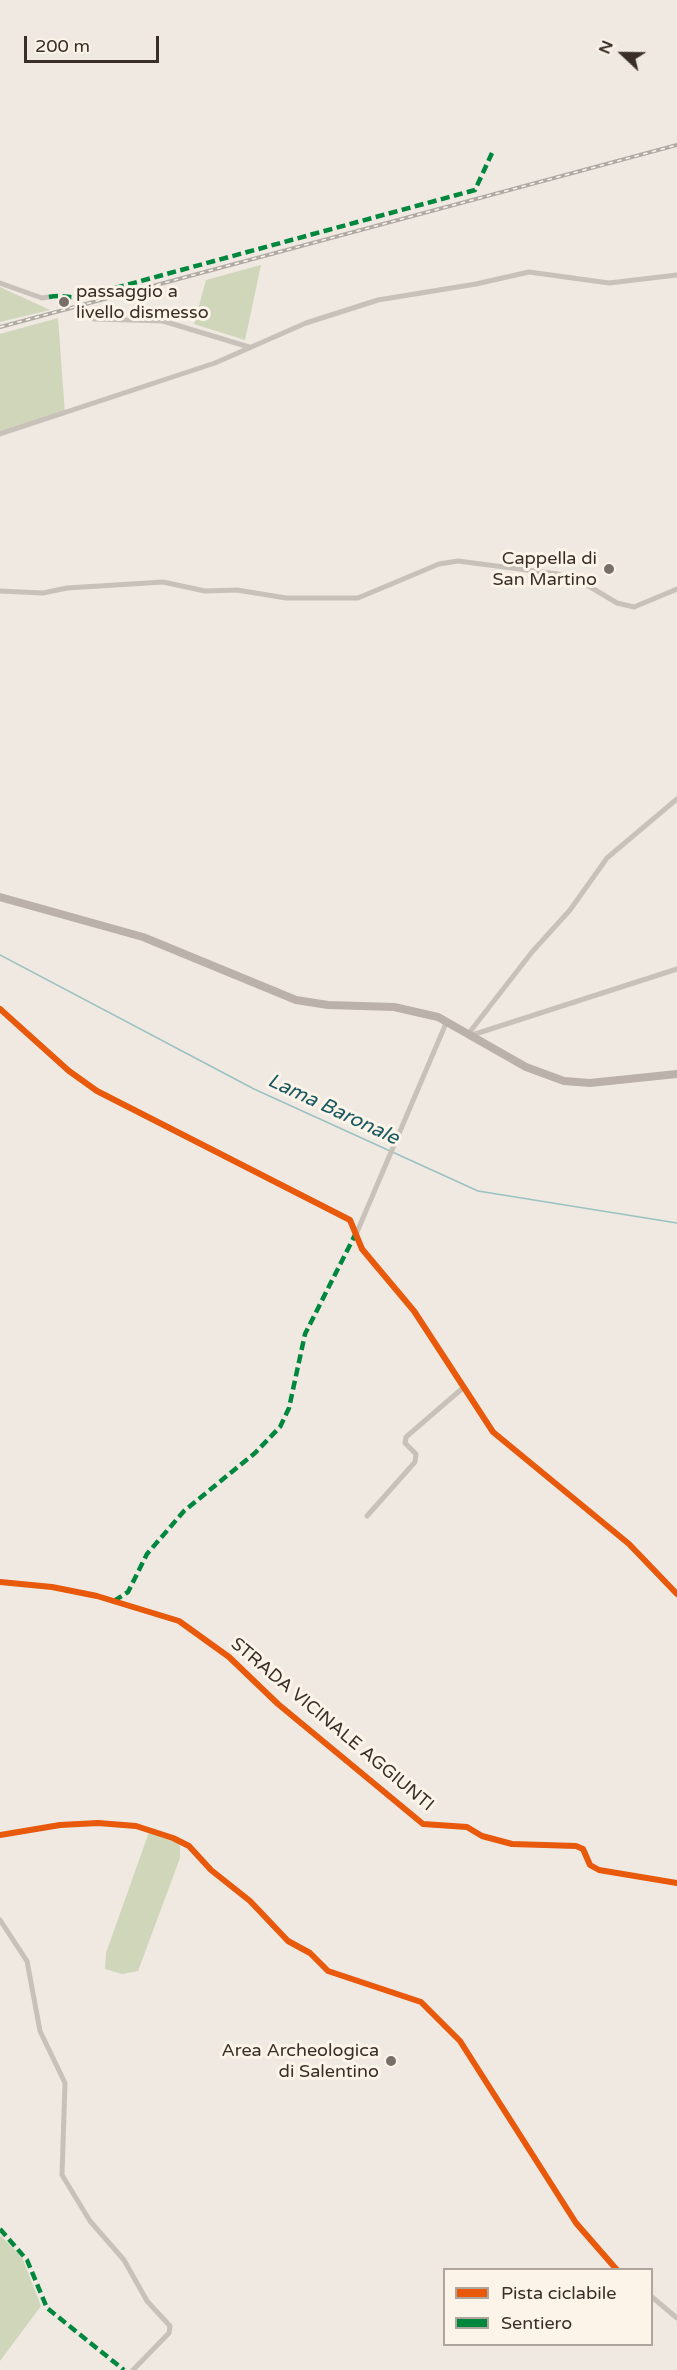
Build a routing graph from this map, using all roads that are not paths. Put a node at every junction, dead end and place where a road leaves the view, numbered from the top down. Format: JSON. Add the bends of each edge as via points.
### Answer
{"nodes":[{"id":1,"x":677,"y":275,"type":"edge"},
{"id":2,"x":0,"y":283,"type":"edge"},
{"id":3,"x":49,"y":297,"type":"dead end"},
{"id":4,"x":81,"y":315,"type":"dead end"},
{"id":5,"x":249,"y":347,"type":"junction"},
{"id":6,"x":0,"y":434,"type":"edge"},
{"id":7,"x":677,"y":590,"type":"edge"},
{"id":8,"x":0,"y":591,"type":"edge"},
{"id":9,"x":677,"y":799,"type":"edge"},
{"id":10,"x":0,"y":897,"type":"edge"},
{"id":11,"x":677,"y":969,"type":"edge"},
{"id":12,"x":0,"y":1009,"type":"edge"},
{"id":13,"x":447,"y":1021,"type":"junction"},
{"id":14,"x":471,"y":1034,"type":"junction"},
{"id":15,"x":677,"y":1074,"type":"edge"},
{"id":16,"x":356,"y":1233,"type":"junction"},
{"id":17,"x":464,"y":1387,"type":"junction"},
{"id":18,"x":367,"y":1516,"type":"dead end"},
{"id":19,"x":0,"y":1582,"type":"edge"},
{"id":20,"x":677,"y":1594,"type":"edge"},
{"id":21,"x":0,"y":1835,"type":"edge"},
{"id":22,"x":677,"y":1884,"type":"edge"},
{"id":23,"x":0,"y":1920,"type":"edge"},
{"id":24,"x":615,"y":2268,"type":"edge"},
{"id":25,"x":653,"y":2300,"type":"edge"},
{"id":26,"x":677,"y":2318,"type":"edge"},
{"id":27,"x":133,"y":2370,"type":"edge"}],
"edges":[{"from":1,"to":5,"type":"street","via":[[609,284],[542,272],[516,274],[362,304]]},
{"from":2,"to":3,"type":"street"},
{"from":4,"to":5,"type":"street","via":[[163,321]]},
{"from":5,"to":6,"type":"street","via":[[205,367]]},
{"from":7,"to":8,"type":"street","via":[[634,607],[558,574],[458,561],[439,564],[358,598],[286,598],[237,590],[205,591],[163,582],[43,593]]},
{"from":9,"to":14,"type":"street","via":[[607,858]]},
{"from":10,"to":13,"type":"main road","via":[[143,937],[296,1000],[416,1010]]},
{"from":11,"to":14,"type":"street"},
{"from":12,"to":16,"type":"street","via":[[97,1091],[346,1217]]},
{"from":13,"to":14,"type":"main road"},
{"from":13,"to":16,"type":"street"},
{"from":14,"to":15,"type":"main road","via":[[526,1067],[564,1081],[590,1083]]},
{"from":16,"to":17,"type":"street","via":[[362,1249],[414,1311]]},
{"from":17,"to":18,"type":"street","via":[[406,1437],[405,1443],[416,1454],[415,1462]]},
{"from":17,"to":20,"type":"street","via":[[499,1439],[629,1544]]},
{"from":19,"to":22,"type":"street","name":"STRADA VICINALE AGGIUNTI","via":[[97,1596],[179,1621],[229,1657],[278,1704],[423,1824],[467,1827],[482,1836],[512,1844],[576,1846],[583,1849],[590,1865],[599,1870]]},
{"from":21,"to":24,"type":"street","via":[[98,1823],[136,1826],[179,1840],[250,1901],[288,1941],[311,1954],[328,1971],[421,2002],[460,2041],[576,2223]]},
{"from":23,"to":27,"type":"street","via":[[27,1961],[40,2031],[65,2083],[62,2175],[90,2221],[124,2260],[147,2301],[170,2326],[169,2333]]},
{"from":25,"to":26,"type":"street"}]}
